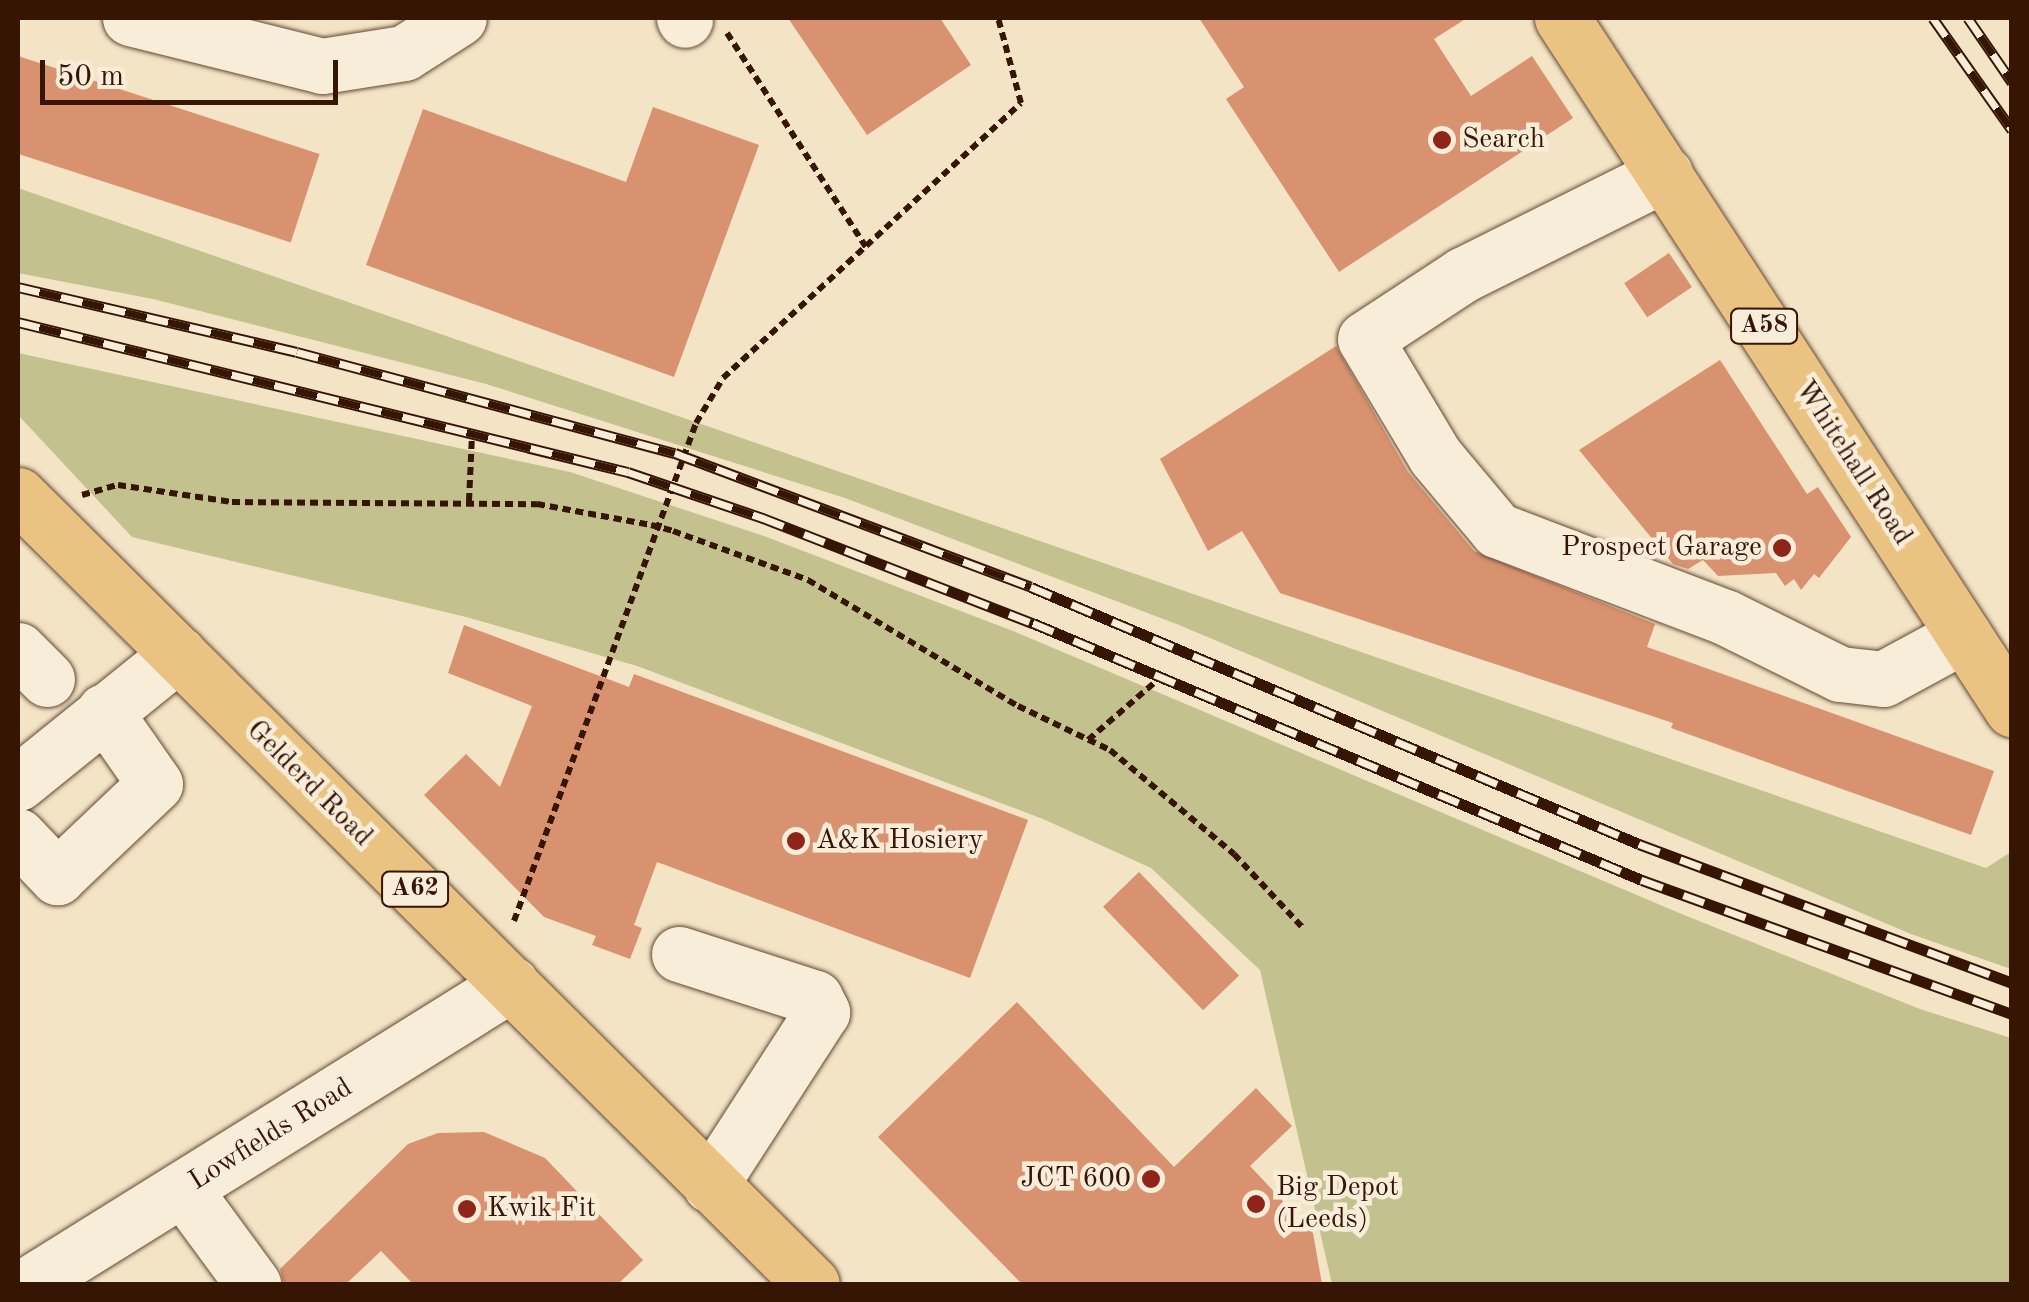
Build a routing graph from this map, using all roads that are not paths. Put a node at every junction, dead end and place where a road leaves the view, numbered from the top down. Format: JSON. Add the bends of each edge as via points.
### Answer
{"nodes":[{"id":1,"x":130,"y":18,"type":"edge"},
{"id":2,"x":458,"y":18,"type":"edge"},
{"id":3,"x":1562,"y":18,"type":"edge"},
{"id":4,"x":1664,"y":174,"type":"junction"},
{"id":5,"x":31,"y":509,"type":"edge"},
{"id":6,"x":1964,"y":635,"type":"junction"},
{"id":7,"x":178,"y":654,"type":"junction"},
{"id":8,"x":2012,"y":709,"type":"edge"},
{"id":9,"x":104,"y":712,"type":"junction"},
{"id":10,"x":18,"y":784,"type":"edge"},
{"id":11,"x":18,"y":836,"type":"edge"},
{"id":12,"x":679,"y":954,"type":"dead end"},
{"id":13,"x":503,"y":977,"type":"junction"},
{"id":14,"x":710,"y":1185,"type":"junction"},
{"id":15,"x":184,"y":1190,"type":"junction"},
{"id":16,"x":29,"y":1284,"type":"edge"},
{"id":17,"x":253,"y":1284,"type":"edge"},
{"id":18,"x":812,"y":1284,"type":"edge"}],
"edges":[{"from":1,"to":2,"type":"street","via":[[322,66],[404,53]]},
{"from":3,"to":4,"type":"main road","name":"Whitehall Road","number":"A58"},
{"from":4,"to":6,"type":"main road","name":"Whitehall Road","number":"A58"},
{"from":4,"to":6,"type":"street","via":[[1464,274],[1365,339],[1434,456],[1497,530],[1725,617],[1840,674],[1883,679]]},
{"from":5,"to":7,"type":"main road","name":"Gelderd Road","number":"A62"},
{"from":6,"to":8,"type":"main road","name":"Whitehall Road","number":"A58"},
{"from":7,"to":9,"type":"street"},
{"from":7,"to":13,"type":"main road","name":"Gelderd Road","number":"A62"},
{"from":9,"to":10,"type":"street"},
{"from":9,"to":11,"type":"street","via":[[155,784],[57,877]]},
{"from":12,"to":14,"type":"street","via":[[815,998],[822,1012]]},
{"from":13,"to":14,"type":"main road","name":"Gelderd Road","number":"A62"},
{"from":13,"to":15,"type":"street","name":"Lowfields Road"},
{"from":14,"to":18,"type":"main road","name":"Gelderd Road","number":"A62"},
{"from":15,"to":16,"type":"street","name":"Lowfields Road"},
{"from":15,"to":17,"type":"street"}]}
